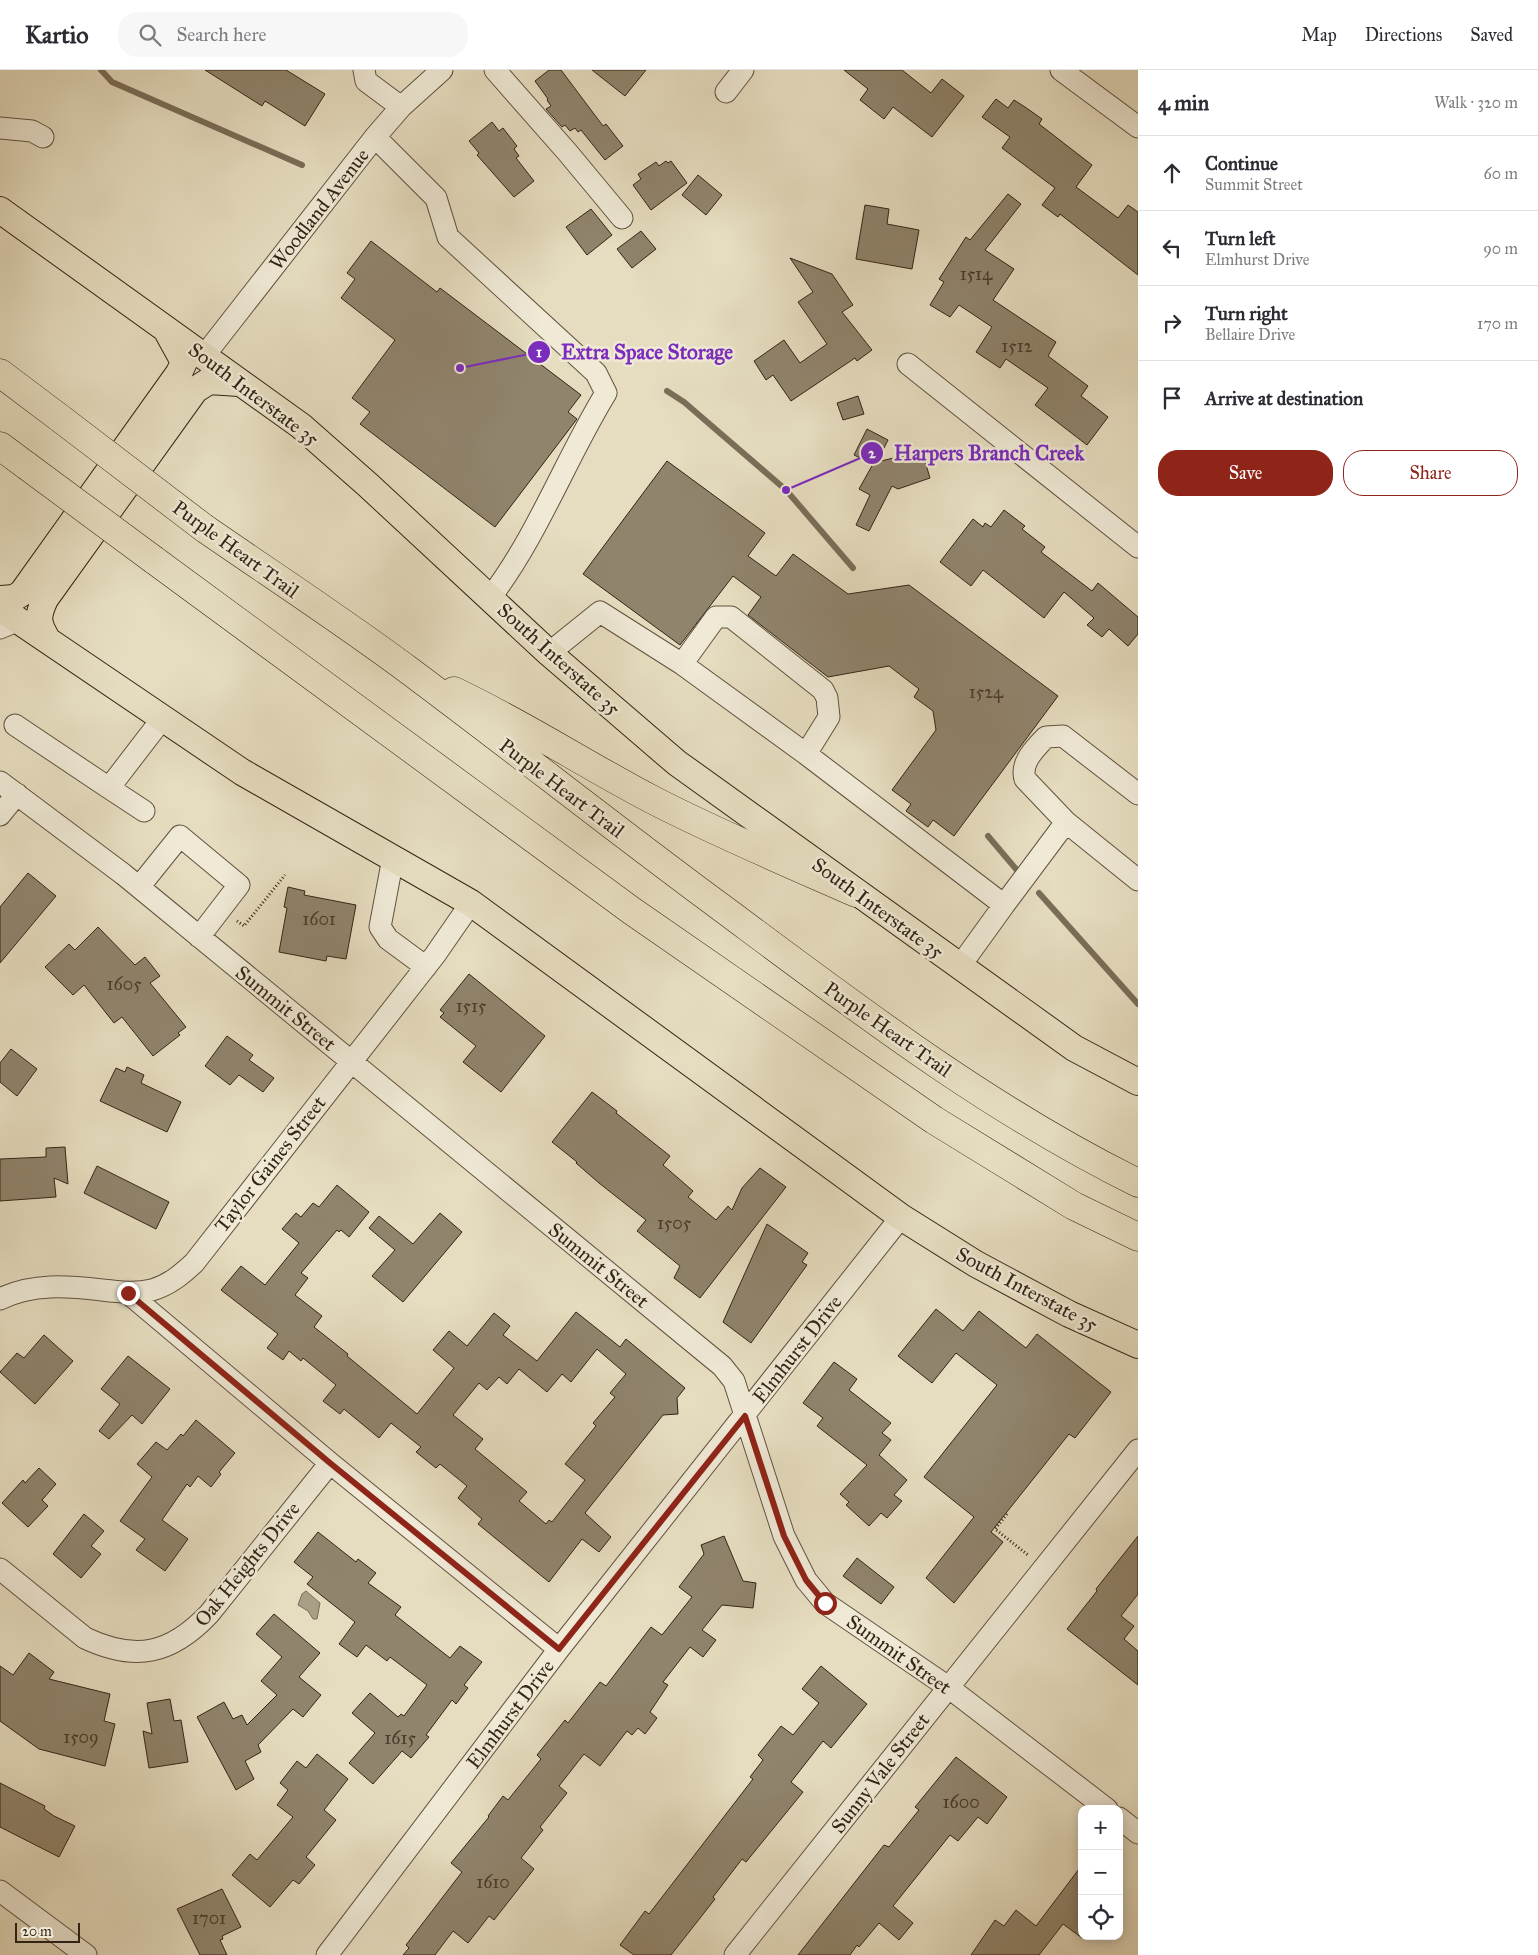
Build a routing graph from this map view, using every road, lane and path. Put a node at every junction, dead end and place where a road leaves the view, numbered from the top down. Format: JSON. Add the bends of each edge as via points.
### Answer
{"nodes":[{"id":1,"x":364,"y":70,"type":"edge"},
{"id":2,"x":442,"y":70,"type":"edge"},
{"id":3,"x":495,"y":70,"type":"edge"},
{"id":4,"x":743,"y":70,"type":"edge"},
{"id":5,"x":1061,"y":70,"type":"edge"},
{"id":6,"x":726,"y":92,"type":"dead end"},
{"id":7,"x":401,"y":107,"type":"junction"},
{"id":8,"x":1138,"y":127,"type":"edge"},
{"id":9,"x":0,"y":128,"type":"edge"},
{"id":10,"x":375,"y":137,"type":"junction"},
{"id":11,"x":43,"y":138,"type":"dead end"},
{"id":12,"x":0,"y":210,"type":"edge"},
{"id":13,"x":622,"y":218,"type":"dead end"},
{"id":14,"x":167,"y":330,"type":"junction"},
{"id":15,"x":204,"y":356,"type":"junction"},
{"id":16,"x":908,"y":364,"type":"dead end"},
{"id":17,"x":0,"y":373,"type":"edge"},
{"id":18,"x":239,"y":383,"type":"junction"},
{"id":19,"x":0,"y":446,"type":"edge"},
{"id":20,"x":1138,"y":547,"type":"edge"},
{"id":21,"x":490,"y":598,"type":"junction"},
{"id":22,"x":0,"y":599,"type":"edge"},
{"id":23,"x":6,"y":619,"type":"edge"},
{"id":24,"x":47,"y":639,"type":"junction"},
{"id":25,"x":549,"y":654,"type":"junction"},
{"id":26,"x":682,"y":664,"type":"junction"},
{"id":27,"x":405,"y":668,"type":"junction"},
{"id":28,"x":162,"y":718,"type":"junction"},
{"id":29,"x":14,"y":725,"type":"dead end"},
{"id":30,"x":806,"y":754,"type":"junction"},
{"id":31,"x":9,"y":788,"type":"edge"},
{"id":32,"x":109,"y":788,"type":"junction"},
{"id":33,"x":1138,"y":794,"type":"edge"},
{"id":34,"x":144,"y":811,"type":"dead end"},
{"id":35,"x":0,"y":815,"type":"edge"},
{"id":36,"x":1066,"y":822,"type":"junction"},
{"id":37,"x":393,"y":858,"type":"junction"},
{"id":38,"x":285,"y":875,"type":"dead end"},
{"id":39,"x":1138,"y":880,"type":"edge"},
{"id":40,"x":139,"y":887,"type":"junction"},
{"id":41,"x":856,"y":893,"type":"junction"},
{"id":42,"x":471,"y":903,"type":"junction"},
{"id":43,"x":1004,"y":905,"type":"junction"},
{"id":44,"x":221,"y":908,"type":"junction"},
{"id":45,"x":200,"y":937,"type":"junction"},
{"id":46,"x":960,"y":966,"type":"junction"},
{"id":47,"x":426,"y":967,"type":"junction"},
{"id":48,"x":351,"y":1062,"type":"junction"},
{"id":49,"x":1138,"y":1082,"type":"edge"},
{"id":50,"x":1138,"y":1183,"type":"edge"},
{"id":51,"x":901,"y":1217,"type":"junction"},
{"id":52,"x":1138,"y":1237,"type":"edge"},
{"id":53,"x":128,"y":1293,"type":"junction"},
{"id":54,"x":0,"y":1299,"type":"edge"},
{"id":55,"x":1138,"y":1345,"type":"edge"},
{"id":56,"x":745,"y":1416,"type":"junction"},
{"id":57,"x":1138,"y":1450,"type":"edge"},
{"id":58,"x":330,"y":1463,"type":"junction"},
{"id":59,"x":1007,"y":1514,"type":"dead end"},
{"id":60,"x":1044,"y":1567,"type":"junction"},
{"id":61,"x":0,"y":1569,"type":"edge"},
{"id":62,"x":559,"y":1649,"type":"junction"},
{"id":63,"x":948,"y":1687,"type":"junction"},
{"id":64,"x":1102,"y":1805,"type":"edge"},
{"id":65,"x":1123,"y":1821,"type":"edge"},
{"id":66,"x":1138,"y":1833,"type":"edge"},
{"id":67,"x":0,"y":1891,"type":"edge"},
{"id":68,"x":86,"y":1955,"type":"edge"},
{"id":69,"x":327,"y":1955,"type":"edge"},
{"id":70,"x":735,"y":1955,"type":"edge"}],
"edges":[{"from":1,"to":7,"type":"street","via":[[366,80]]},
{"from":2,"to":7,"type":"street","name":"Woodland Avenue"},
{"from":3,"to":13,"type":"street"},
{"from":4,"to":6,"type":"street"},
{"from":5,"to":8,"type":"street"},
{"from":7,"to":10,"type":"street","name":"Woodland Avenue"},
{"from":9,"to":11,"type":"street","via":[[32,131]]},
{"from":10,"to":15,"type":"street","name":"Woodland Avenue"},
{"from":10,"to":21,"type":"street","via":[[436,198],[448,237],[596,373],[606,393],[562,478]]},
{"from":12,"to":14,"type":"main road","name":"South Interstate 35"},
{"from":14,"to":15,"type":"main road","name":"South Interstate 35"},
{"from":14,"to":22,"type":"main road","via":[[184,362],[179,373],[22,592],[14,598]]},
{"from":15,"to":18,"type":"main road","name":"South Interstate 35"},
{"from":16,"to":20,"type":"street"},
{"from":17,"to":27,"type":"highway","name":"Purple Heart Trail","bridge":true,"via":[[204,528]]},
{"from":18,"to":21,"type":"main road","name":"South Interstate 35","via":[[301,426]]},
{"from":18,"to":24,"type":"main road","via":[[209,381],[195,390],[45,599],[38,614],[39,625]]},
{"from":19,"to":52,"type":"highway","bridge":true,"via":[[632,910],[934,1120],[1074,1206]]},
{"from":21,"to":25,"type":"main road","name":"South Interstate 35"},
{"from":23,"to":24,"type":"main road","name":"South Interstate 35"},
{"from":24,"to":28,"type":"main road","name":"South Interstate 35"},
{"from":25,"to":26,"type":"street","via":[[600,612]]},
{"from":25,"to":41,"type":"main road","name":"South Interstate 35","via":[[677,763]]},
{"from":26,"to":30,"type":"street"},
{"from":26,"to":30,"type":"street","via":[[716,617],[731,617],[823,690],[829,717]]},
{"from":27,"to":41,"type":"highway","via":[[495,710],[654,800]]},
{"from":27,"to":50,"type":"highway","name":"Purple Heart Trail","via":[[647,853],[886,1029],[1012,1112]]},
{"from":28,"to":32,"type":"street"},
{"from":28,"to":37,"type":"main road","name":"South Interstate 35","via":[[242,772]]},
{"from":29,"to":32,"type":"street"},
{"from":30,"to":43,"type":"street"},
{"from":31,"to":35,"type":"street"},
{"from":31,"to":40,"type":"street","name":"Summit Street"},
{"from":32,"to":34,"type":"street"},
{"from":33,"to":36,"type":"street","via":[[1063,736],[1046,737],[1023,772]]},
{"from":36,"to":39,"type":"street"},
{"from":36,"to":43,"type":"street"},
{"from":37,"to":42,"type":"main road","name":"South Interstate 35"},
{"from":37,"to":47,"type":"street","via":[[380,927],[388,939]]},
{"from":38,"to":44,"type":"path","via":[[244,926]]},
{"from":40,"to":44,"type":"street","via":[[180,836],[238,885]]},
{"from":40,"to":45,"type":"street","name":"Summit Street"},
{"from":41,"to":46,"type":"main road","name":"South Interstate 35"},
{"from":42,"to":47,"type":"street","name":"Taylor Gaines Street"},
{"from":42,"to":51,"type":"main road","name":"South Interstate 35"},
{"from":43,"to":46,"type":"street"},
{"from":44,"to":45,"type":"street"},
{"from":45,"to":48,"type":"street","name":"Summit Street"},
{"from":46,"to":49,"type":"main road","name":"South Interstate 35","via":[[1074,1048]]},
{"from":47,"to":48,"type":"street","name":"Taylor Gaines Street"},
{"from":48,"to":53,"type":"street","name":"Taylor Gaines Street","via":[[194,1263],[167,1284]]},
{"from":48,"to":56,"type":"street","name":"Summit Street","via":[[716,1362],[734,1381]]},
{"from":51,"to":55,"type":"main road","name":"South Interstate 35","via":[[976,1264],[1069,1314]]},
{"from":51,"to":56,"type":"street","name":"Elmhurst Drive"},
{"from":53,"to":54,"type":"street","name":"Taylor Gaines Street","via":[[61,1286],[40,1287]]},
{"from":53,"to":58,"type":"street"},
{"from":56,"to":62,"type":"street","name":"Elmhurst Drive"},
{"from":56,"to":63,"type":"street","name":"Summit Street","via":[[784,1536],[806,1580],[825,1603]]},
{"from":57,"to":60,"type":"street","name":"Sunny Vale Street"},
{"from":58,"to":61,"type":"street","name":"Oak Heights Drive","via":[[209,1614],[193,1631],[157,1649],[118,1651],[85,1638]]},
{"from":58,"to":62,"type":"street"},
{"from":59,"to":60,"type":"path","via":[[996,1529]]},
{"from":60,"to":63,"type":"street","name":"Sunny Vale Street"},
{"from":62,"to":69,"type":"street","name":"Elmhurst Drive"},
{"from":63,"to":64,"type":"street","name":"Summit Street"},
{"from":63,"to":70,"type":"street","name":"Sunny Vale Street"},
{"from":65,"to":66,"type":"street"},
{"from":67,"to":68,"type":"street"}]}
